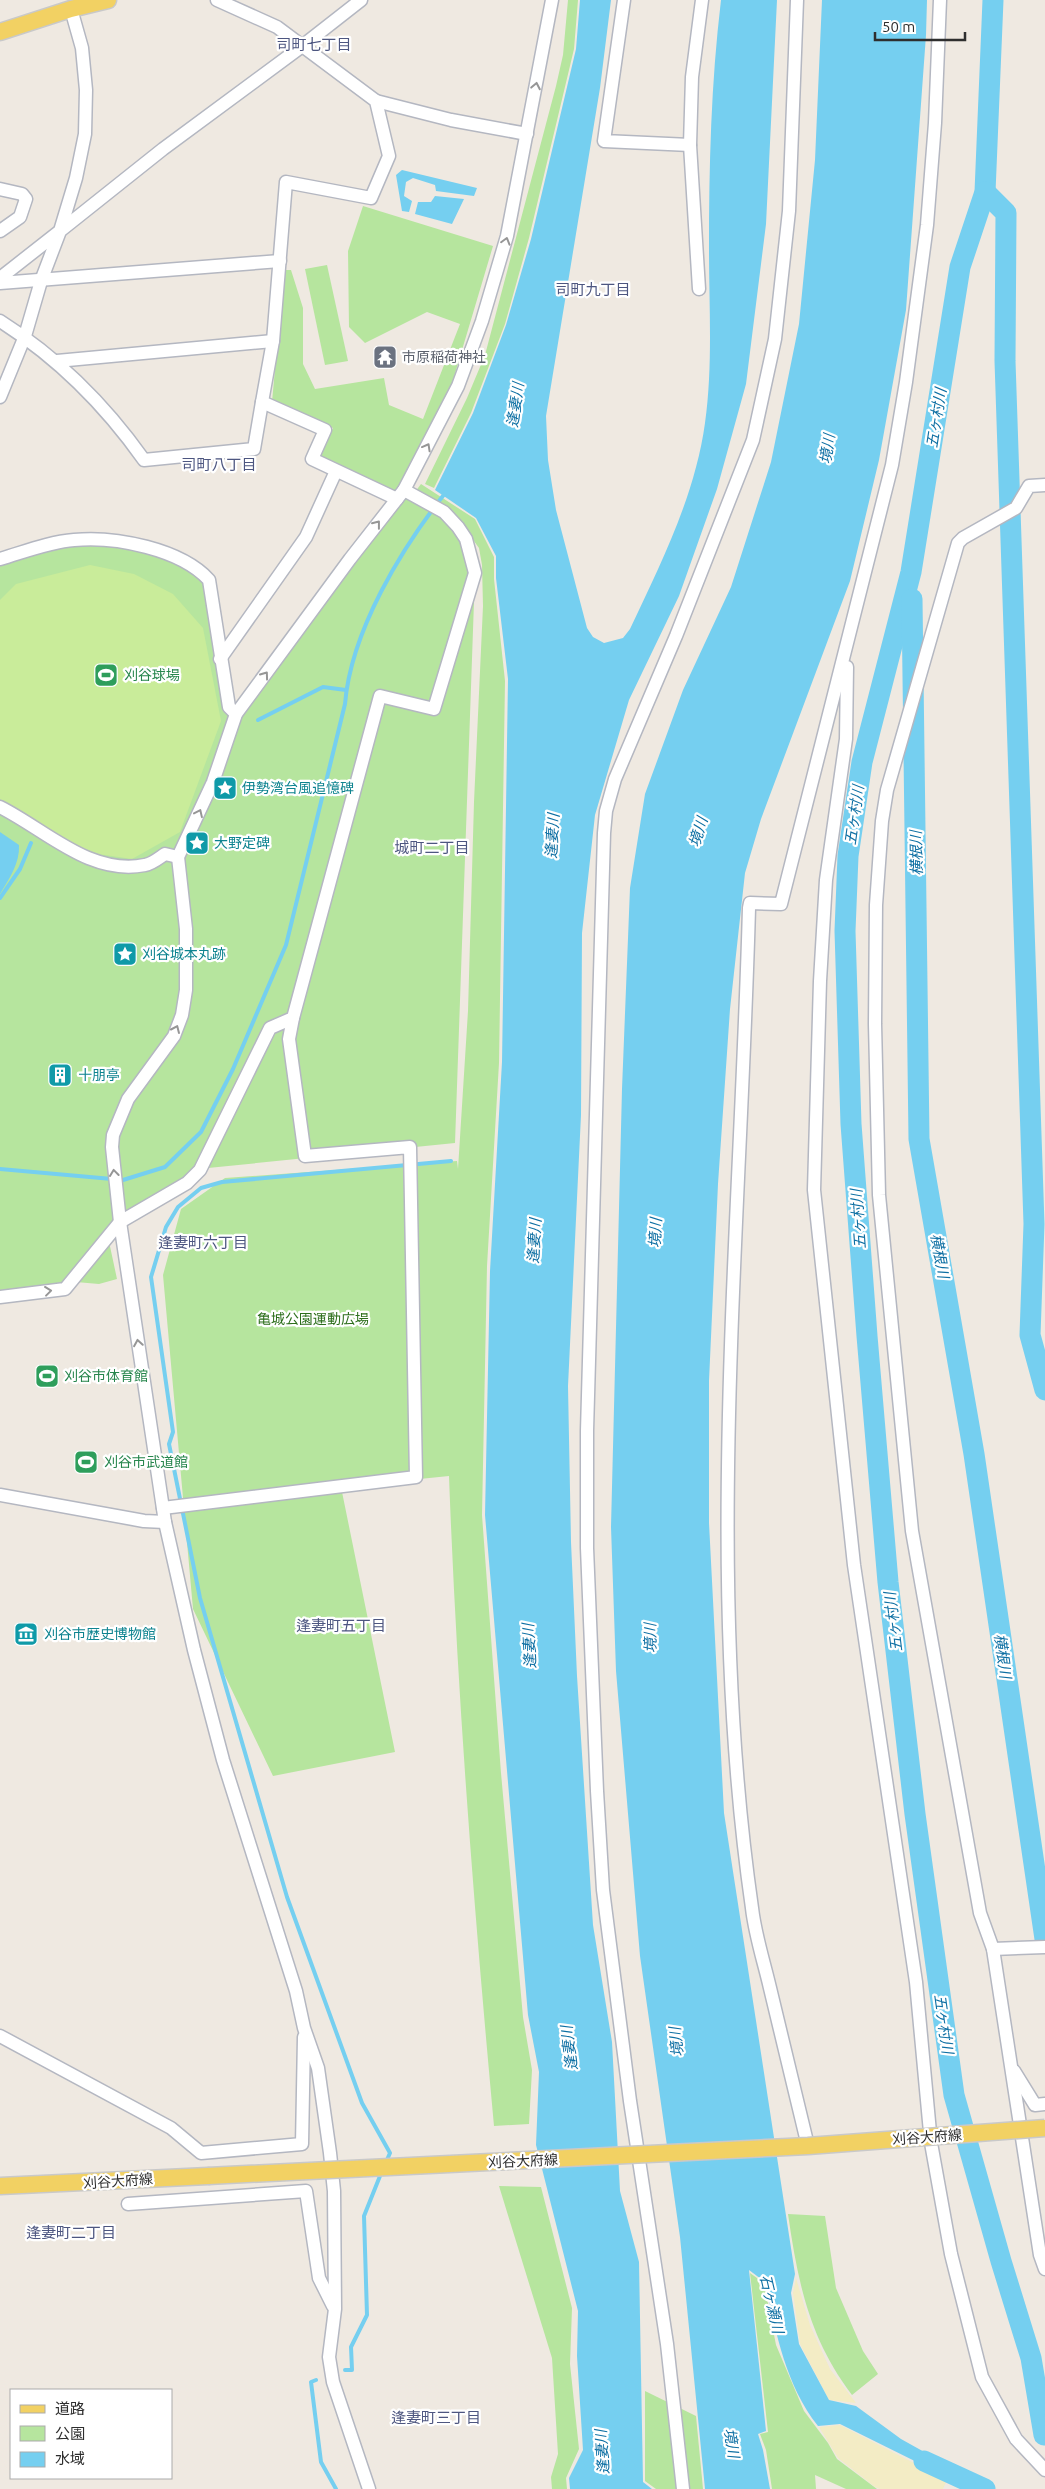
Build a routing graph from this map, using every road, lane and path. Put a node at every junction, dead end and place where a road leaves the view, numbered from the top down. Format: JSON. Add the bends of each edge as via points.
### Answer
{"nodes":[{"id":1,"x":108,"y":0,"type":"edge"},
{"id":2,"x":217,"y":0,"type":"edge"},
{"id":3,"x":361,"y":0,"type":"edge"},
{"id":4,"x":552,"y":0,"type":"edge"},
{"id":5,"x":624,"y":0,"type":"edge"},
{"id":6,"x":702,"y":0,"type":"edge"},
{"id":7,"x":797,"y":0,"type":"edge"},
{"id":8,"x":940,"y":0,"type":"edge"},
{"id":9,"x":69,"y":5,"type":"edge"},
{"id":10,"x":0,"y":32,"type":"edge"},
{"id":11,"x":301,"y":47,"type":"junction"},
{"id":12,"x":376,"y":101,"type":"junction"},
{"id":13,"x":527,"y":134,"type":"junction"},
{"id":14,"x":690,"y":145,"type":"junction"},
{"id":15,"x":0,"y":189,"type":"edge"},
{"id":16,"x":60,"y":230,"type":"junction"},
{"id":17,"x":0,"y":231,"type":"edge"},
{"id":18,"x":280,"y":261,"type":"junction"},
{"id":19,"x":0,"y":278,"type":"edge"},
{"id":20,"x":41,"y":281,"type":"junction"},
{"id":21,"x":0,"y":283,"type":"edge"},
{"id":22,"x":699,"y":289,"type":"dead end"},
{"id":23,"x":0,"y":321,"type":"edge"},
{"id":24,"x":25,"y":336,"type":"junction"},
{"id":25,"x":273,"y":341,"type":"junction"},
{"id":26,"x":57,"y":361,"type":"junction"},
{"id":27,"x":0,"y":397,"type":"edge"},
{"id":28,"x":262,"y":402,"type":"junction"},
{"id":29,"x":336,"y":471,"type":"junction"},
{"id":30,"x":1045,"y":485,"type":"edge"},
{"id":31,"x":400,"y":494,"type":"junction"},
{"id":32,"x":0,"y":559,"type":"edge"},
{"id":33,"x":847,"y":648,"type":"junction"},
{"id":34,"x":220,"y":659,"type":"junction"},
{"id":35,"x":236,"y":714,"type":"junction"},
{"id":36,"x":0,"y":807,"type":"edge"},
{"id":37,"x":178,"y":857,"type":"junction"},
{"id":38,"x":293,"y":1018,"type":"junction"},
{"id":39,"x":120,"y":1222,"type":"junction"},
{"id":40,"x":0,"y":1297,"type":"edge"},
{"id":41,"x":0,"y":1495,"type":"edge"},
{"id":42,"x":163,"y":1508,"type":"junction"},
{"id":43,"x":165,"y":1522,"type":"junction"},
{"id":44,"x":1045,"y":1947,"type":"edge"},
{"id":45,"x":993,"y":1949,"type":"junction"},
{"id":46,"x":304,"y":2028,"type":"junction"},
{"id":47,"x":0,"y":2036,"type":"edge"},
{"id":48,"x":1011,"y":2066,"type":"junction"},
{"id":49,"x":1045,"y":2104,"type":"edge"},
{"id":50,"x":1045,"y":2128,"type":"edge"},
{"id":51,"x":808,"y":2146,"type":"junction"},
{"id":52,"x":0,"y":2186,"type":"edge"},
{"id":53,"x":128,"y":2204,"type":"dead end"},
{"id":54,"x":1045,"y":2269,"type":"edge"},
{"id":55,"x":334,"y":2308,"type":"junction"},
{"id":56,"x":1045,"y":2470,"type":"edge"},
{"id":57,"x":370,"y":2489,"type":"edge"},
{"id":58,"x":683,"y":2489,"type":"edge"}],
"edges":[{"from":1,"to":9,"type":"main road"},
{"from":2,"to":11,"type":"street","via":[[277,27]]},
{"from":3,"to":11,"type":"street"},
{"from":13,"to":4,"type":"street","one_way":true},
{"from":5,"to":14,"type":"street","via":[[604,141]]},
{"from":6,"to":14,"type":"street","via":[[692,77]]},
{"from":7,"to":58,"type":"street","via":[[789,211],[775,339],[753,440],[676,636],[615,779],[606,811],[604,834],[587,1431],[587,1548],[596,1781],[603,1890],[630,2101],[667,2344]]},
{"from":8,"to":33,"type":"street","via":[[927,225],[908,372],[892,466]]},
{"from":9,"to":10,"type":"main road"},
{"from":9,"to":16,"type":"street","via":[[82,56],[86,90],[85,134]]},
{"from":11,"to":12,"type":"street"},
{"from":11,"to":16,"type":"street"},
{"from":12,"to":13,"type":"street","via":[[451,120]]},
{"from":12,"to":18,"type":"street","via":[[389,156],[371,198],[286,182]]},
{"from":31,"to":13,"type":"street","one_way":true,"via":[[458,386],[482,321],[507,236]]},
{"from":14,"to":22,"type":"street"},
{"from":15,"to":17,"type":"street","via":[[22,194],[26,199],[20,217]]},
{"from":16,"to":19,"type":"street"},
{"from":16,"to":20,"type":"street"},
{"from":18,"to":20,"type":"street"},
{"from":18,"to":25,"type":"street"},
{"from":20,"to":21,"type":"street"},
{"from":20,"to":24,"type":"street"},
{"from":23,"to":24,"type":"street"},
{"from":24,"to":26,"type":"street"},
{"from":24,"to":27,"type":"street"},
{"from":25,"to":26,"type":"street"},
{"from":25,"to":28,"type":"street"},
{"from":26,"to":28,"type":"street","via":[[116,423],[144,460],[254,449]]},
{"from":28,"to":29,"type":"street","via":[[325,430],[312,458]]},
{"from":29,"to":31,"type":"street"},
{"from":29,"to":34,"type":"street","via":[[306,537]]},
{"from":30,"to":45,"type":"street","via":[[1029,486],[1016,508],[958,543],[887,790],[876,905],[879,1195],[912,1531],[980,1913]]},
{"from":35,"to":31,"type":"street","one_way":true},
{"from":31,"to":38,"type":"street","via":[[444,512],[466,539],[475,573],[434,709],[380,696]]},
{"from":32,"to":34,"type":"street","via":[[73,540],[123,541],[197,568],[209,580]]},
{"from":33,"to":51,"type":"street","via":[[781,904],[750,903],[749,908],[735,1196],[727,1477],[732,1714],[752,1911]]},
{"from":33,"to":56,"type":"street","via":[[846,740],[826,880],[814,1190],[854,1565],[916,1982],[930,2142],[951,2254],[982,2377],[1016,2439]]},
{"from":34,"to":35,"type":"street","via":[[229,707]]},
{"from":37,"to":35,"type":"street","one_way":true,"via":[[213,782]]},
{"from":36,"to":37,"type":"street","via":[[80,856],[103,864],[147,865],[165,854]]},
{"from":39,"to":37,"type":"street","one_way":true,"via":[[113,1136],[128,1099],[174,1036],[186,990],[186,929]]},
{"from":38,"to":39,"type":"street","via":[[270,1028],[200,1170],[187,1183]]},
{"from":38,"to":42,"type":"street","via":[[289,1039],[305,1156],[410,1147],[416,1477]]},
{"from":40,"to":39,"type":"street","one_way":true,"via":[[65,1289]]},
{"from":42,"to":39,"type":"street","one_way":true},
{"from":41,"to":43,"type":"street"},
{"from":42,"to":43,"type":"street"},
{"from":43,"to":46,"type":"street","via":[[223,1760],[296,1991]]},
{"from":44,"to":45,"type":"street"},
{"from":45,"to":48,"type":"street"},
{"from":46,"to":47,"type":"street","via":[[302,2144],[201,2154],[171,2128]]},
{"from":46,"to":55,"type":"street","via":[[318,2068],[330,2153],[334,2191]]},
{"from":48,"to":49,"type":"street","via":[[1035,2105]]},
{"from":48,"to":54,"type":"street","via":[[1040,2255]]},
{"from":50,"to":51,"type":"main road","name":"刈谷大府線","bridge":true},
{"from":51,"to":52,"type":"main road","name":"刈谷大府線","bridge":true},
{"from":53,"to":55,"type":"street","via":[[306,2192],[319,2278]]},
{"from":55,"to":57,"type":"street","via":[[329,2357],[333,2382]]}]}
